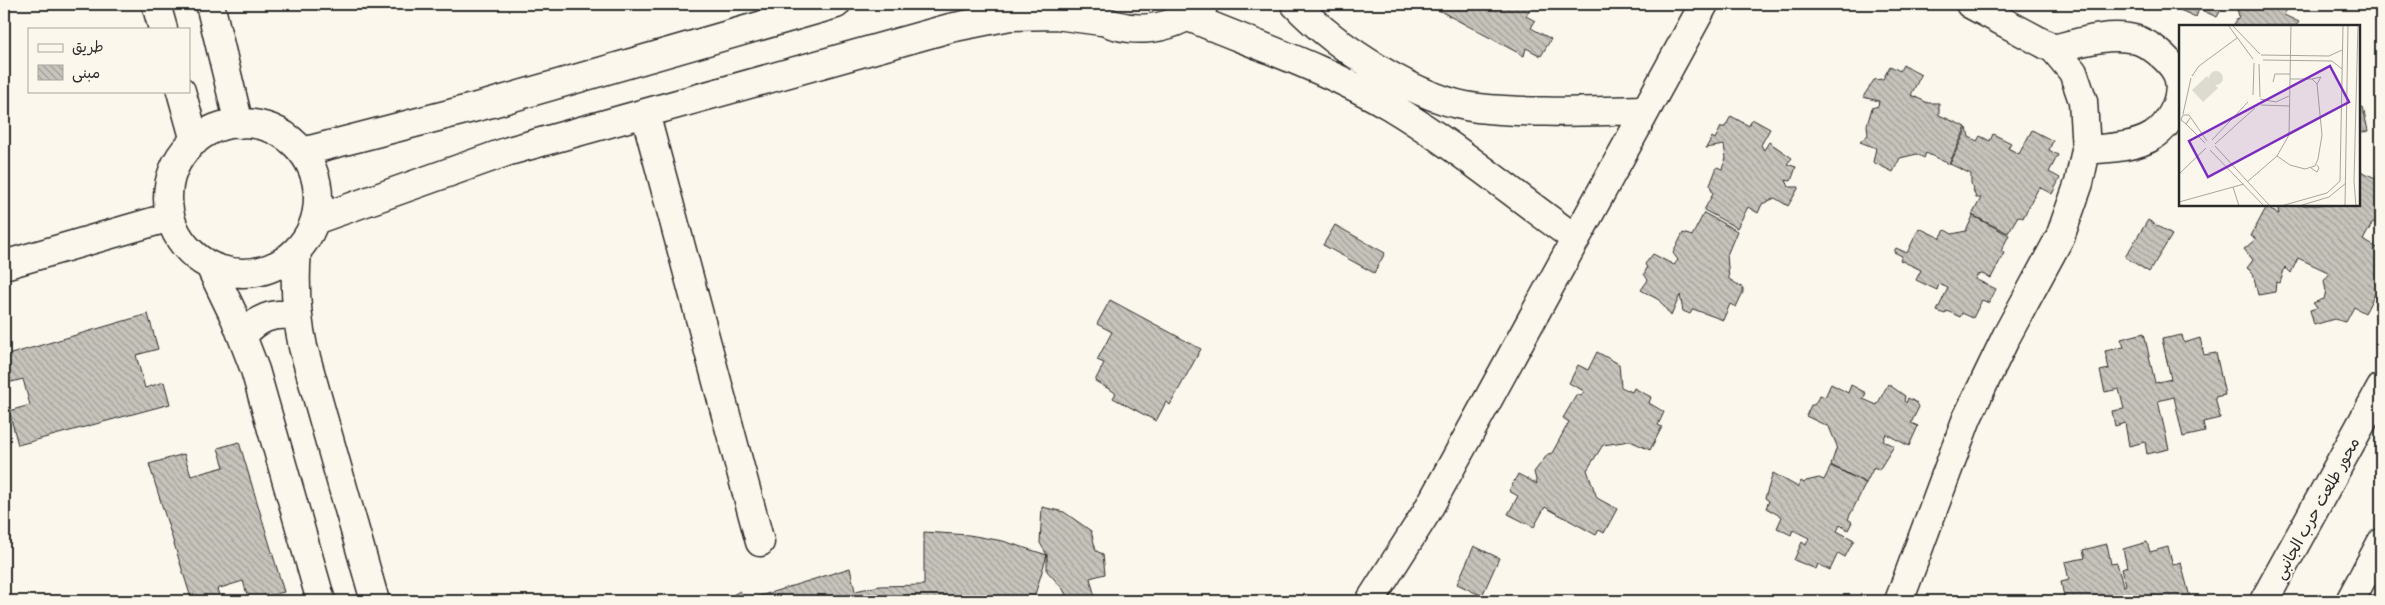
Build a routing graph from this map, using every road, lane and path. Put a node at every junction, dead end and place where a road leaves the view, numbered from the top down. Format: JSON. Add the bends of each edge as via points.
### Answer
{"nodes":[{"id":1,"x":156,"y":4,"type":"edge"},
{"id":2,"x":210,"y":4,"type":"edge"},
{"id":3,"x":836,"y":4,"type":"edge"},
{"id":4,"x":1076,"y":4,"type":"edge"},
{"id":5,"x":1295,"y":4,"type":"edge"},
{"id":6,"x":1704,"y":4,"type":"edge"},
{"id":7,"x":1970,"y":4,"type":"edge"},
{"id":8,"x":1198,"y":10,"type":"edge"},
{"id":9,"x":1101,"y":21,"type":"junction"},
{"id":10,"x":163,"y":28,"type":"edge"},
{"id":11,"x":2054,"y":49,"type":"junction"},
{"id":12,"x":181,"y":92,"type":"edge"},
{"id":13,"x":1646,"y":110,"type":"junction"},
{"id":14,"x":646,"y":113,"type":"junction"},
{"id":15,"x":239,"y":124,"type":"junction"},
{"id":16,"x":195,"y":141,"type":"junction"},
{"id":17,"x":2086,"y":150,"type":"junction"},
{"id":18,"x":302,"y":152,"type":"junction"},
{"id":19,"x":170,"y":217,"type":"junction"},
{"id":20,"x":315,"y":220,"type":"junction"},
{"id":21,"x":1576,"y":239,"type":"junction"},
{"id":22,"x":297,"y":251,"type":"junction"},
{"id":23,"x":4,"y":265,"type":"edge"},
{"id":24,"x":210,"y":266,"type":"junction"},
{"id":25,"x":296,"y":316,"type":"junction"},
{"id":26,"x":242,"y":336,"type":"junction"},
{"id":27,"x":2381,"y":388,"type":"edge"},
{"id":28,"x":760,"y":542,"type":"dead end"},
{"id":29,"x":2381,"y":543,"type":"edge"},
{"id":30,"x":321,"y":601,"type":"edge"},
{"id":31,"x":375,"y":601,"type":"edge"},
{"id":32,"x":1370,"y":601,"type":"edge"},
{"id":33,"x":1899,"y":601,"type":"edge"},
{"id":34,"x":2264,"y":601,"type":"edge"},
{"id":35,"x":2350,"y":601,"type":"edge"}],
"edges":[{"from":1,"to":10,"type":"street"},
{"from":2,"to":15,"type":"street"},
{"from":3,"to":18,"type":"street","via":[[492,103]]},
{"from":4,"to":9,"type":"street"},
{"from":5,"to":13,"type":"street","via":[[1361,58],[1420,91],[1476,108],[1541,112]]},
{"from":6,"to":13,"type":"street"},
{"from":7,"to":11,"type":"street"},
{"from":8,"to":9,"type":"street","via":[[1168,26],[1145,30]]},
{"from":8,"to":21,"type":"street","via":[[1390,106]]},
{"from":9,"to":14,"type":"street","via":[[1056,16],[1010,16],[950,28]]},
{"from":11,"to":17,"type":"street","via":[[2073,72],[2083,101]]},
{"from":11,"to":17,"type":"street","via":[[2085,40],[2119,38],[2139,41],[2164,55],[2179,80],[2178,103],[2165,125],[2152,136],[2134,144]]},
{"from":12,"to":16,"type":"street"},
{"from":13,"to":21,"type":"street"},
{"from":14,"to":20,"type":"street","via":[[509,151]]},
{"from":14,"to":28,"type":"street"},
{"from":15,"to":16,"type":"street","via":[[216,128]]},
{"from":15,"to":18,"type":"street","via":[[260,126],[280,133]]},
{"from":16,"to":19,"type":"street","via":[[179,159],[172,175],[168,193]]},
{"from":17,"to":33,"type":"street","via":[[2079,183],[2060,237],[1967,418]]},
{"from":18,"to":20,"type":"street","via":[[316,184]]},
{"from":19,"to":23,"type":"street"},
{"from":19,"to":24,"type":"street","via":[[192,254]]},
{"from":20,"to":22,"type":"street"},
{"from":21,"to":32,"type":"street","via":[[1426,513]]},
{"from":22,"to":24,"type":"street","via":[[266,270],[229,272]]},
{"from":22,"to":25,"type":"street"},
{"from":24,"to":26,"type":"street"},
{"from":25,"to":26,"type":"street","via":[[265,316]]},
{"from":25,"to":31,"type":"street","via":[[302,348]]},
{"from":26,"to":30,"type":"street","via":[[255,370]]},
{"from":27,"to":34,"type":"street","name":"محور طلعت حرب الجانبى"},
{"from":29,"to":35,"type":"street"}]}
